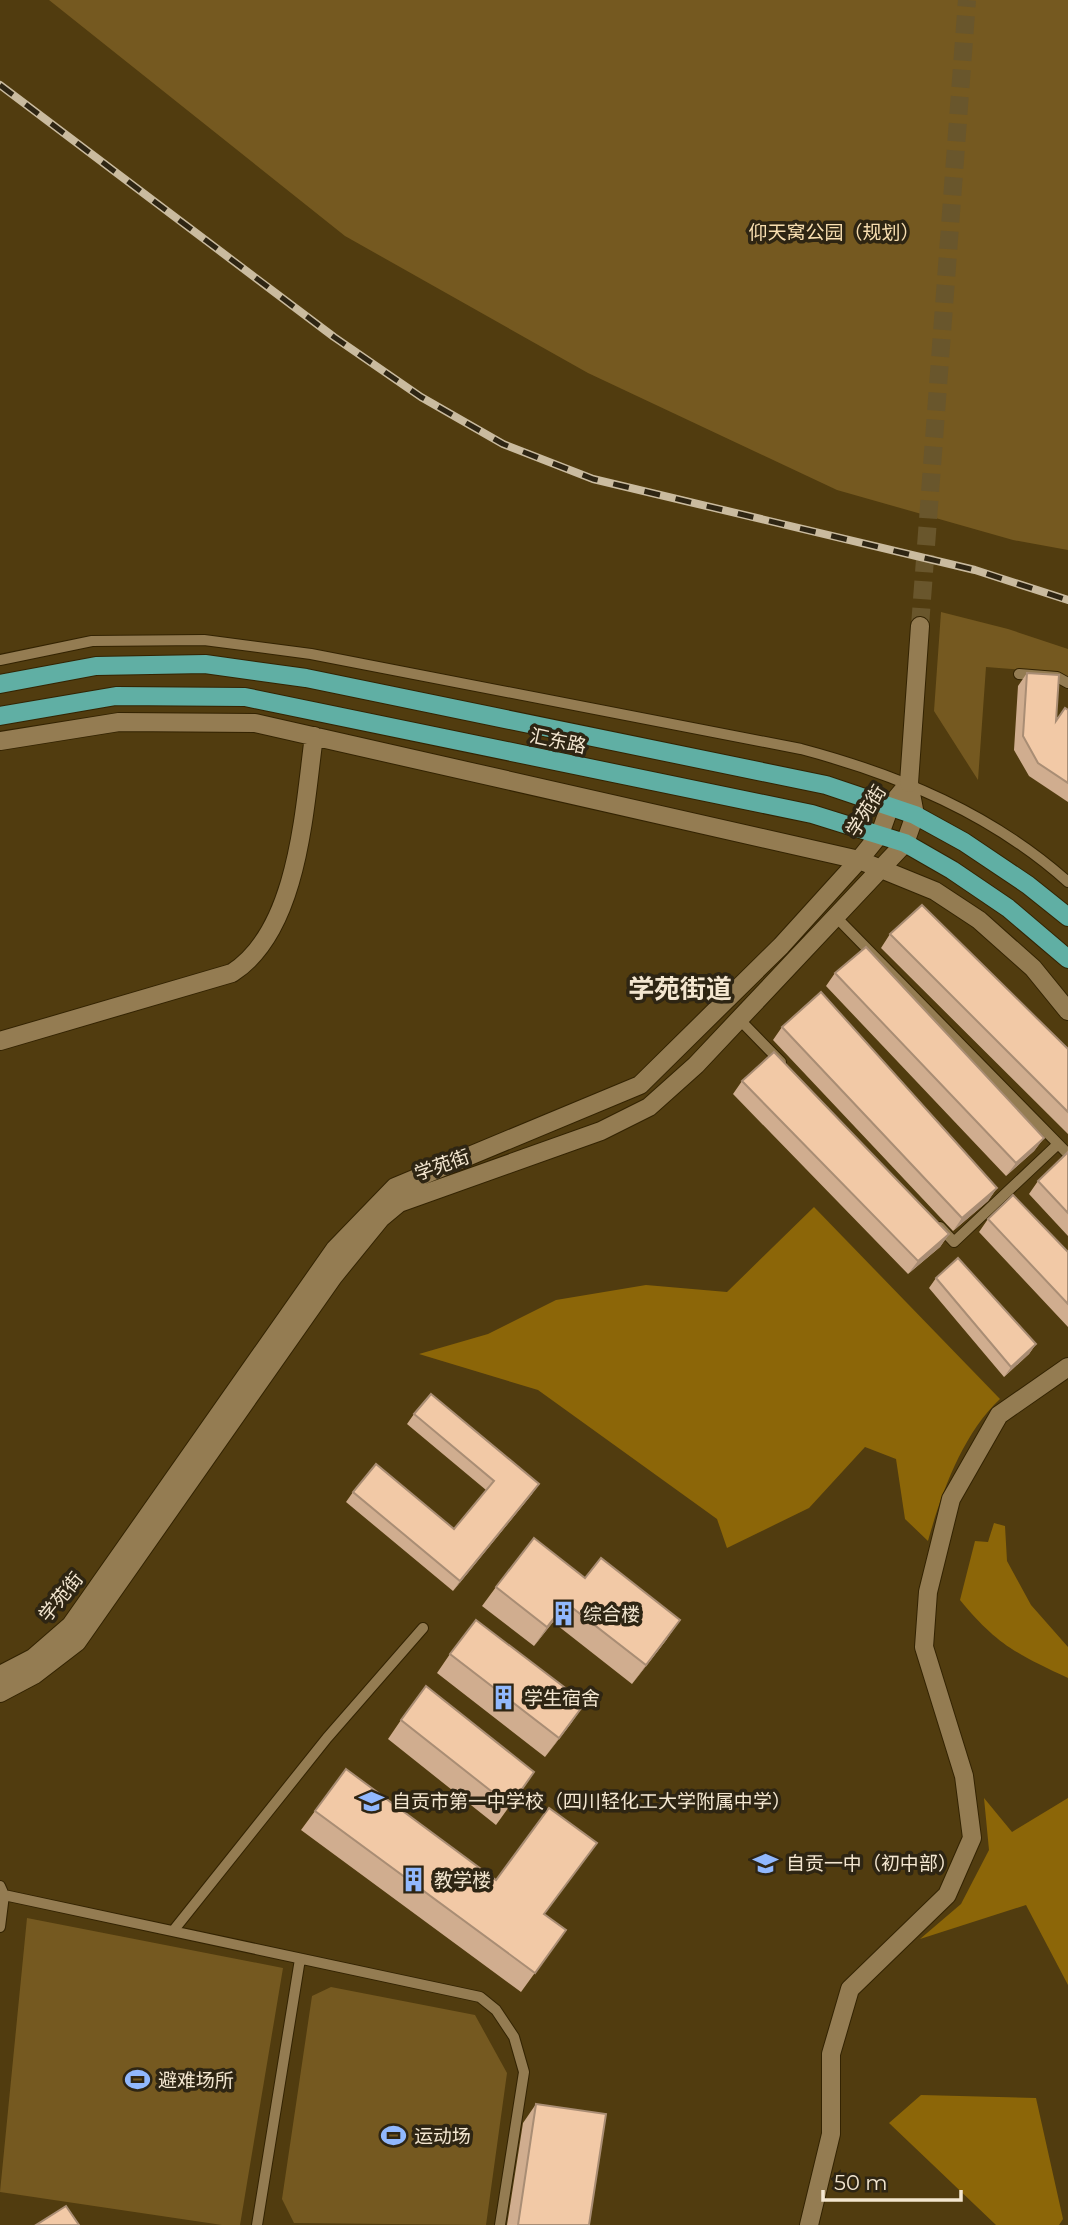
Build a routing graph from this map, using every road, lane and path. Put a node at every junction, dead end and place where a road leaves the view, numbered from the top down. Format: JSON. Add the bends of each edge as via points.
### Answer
{"nodes":[{"id":1,"x":920,"y":626,"type":"tunnel mouth"},
{"id":2,"x":0,"y":660,"type":"edge"},
{"id":3,"x":1019,"y":674,"type":"dead end"},
{"id":4,"x":1068,"y":683,"type":"edge"},
{"id":5,"x":0,"y":684,"type":"edge"},
{"id":6,"x":0,"y":716,"type":"edge"},
{"id":7,"x":314,"y":736,"type":"junction"},
{"id":8,"x":0,"y":741,"type":"edge"},
{"id":9,"x":909,"y":783,"type":"junction"},
{"id":10,"x":890,"y":806,"type":"junction"},
{"id":11,"x":915,"y":814,"type":"junction"},
{"id":12,"x":880,"y":834,"type":"junction"},
{"id":13,"x":905,"y":843,"type":"junction"},
{"id":14,"x":859,"y":860,"type":"junction"},
{"id":15,"x":883,"y":870,"type":"junction"},
{"id":16,"x":1066,"y":876,"type":"edge"},
{"id":17,"x":1068,"y":917,"type":"edge"},
{"id":18,"x":836,"y":918,"type":"junction"},
{"id":19,"x":1068,"y":959,"type":"edge"},
{"id":20,"x":1068,"y":1011,"type":"edge"},
{"id":21,"x":740,"y":1019,"type":"junction"},
{"id":22,"x":0,"y":1041,"type":"edge"},
{"id":23,"x":786,"y":1068,"type":"edge"},
{"id":24,"x":1058,"y":1144,"type":"junction"},
{"id":25,"x":1068,"y":1154,"type":"edge"},
{"id":26,"x":935,"y":1223,"type":"edge"},
{"id":27,"x":1068,"y":1367,"type":"edge"},
{"id":28,"x":423,"y":1628,"type":"dead end"},
{"id":29,"x":0,"y":1675,"type":"edge"},
{"id":30,"x":0,"y":1693,"type":"edge"},
{"id":31,"x":2,"y":1891,"type":"edge"},
{"id":32,"x":0,"y":1927,"type":"edge"},
{"id":33,"x":173,"y":1931,"type":"junction"},
{"id":34,"x":300,"y":1959,"type":"junction"},
{"id":35,"x":257,"y":2225,"type":"edge"},
{"id":36,"x":499,"y":2225,"type":"edge"},
{"id":37,"x":808,"y":2225,"type":"edge"}],
"edges":[{"from":1,"to":9,"type":"street"},
{"from":2,"to":9,"type":"lane","via":[[92,641],[204,640],[312,654],[801,749]]},
{"from":3,"to":4,"type":"lane","via":[[1057,677]]},
{"from":5,"to":10,"type":"main road","name":"汇东路","via":[[96,666],[205,664],[274,673],[826,785]]},
{"from":6,"to":12,"type":"main road","name":"汇东路","via":[[116,696],[245,697],[811,814]]},
{"from":7,"to":8,"type":"street","via":[[256,723],[119,722]]},
{"from":7,"to":14,"type":"street"},
{"from":7,"to":22,"type":"street","via":[[286,893],[272,929],[250,961],[232,973]]},
{"from":9,"to":10,"type":"street","name":"学苑街"},
{"from":9,"to":11,"type":"street","name":"学苑街"},
{"from":9,"to":16,"type":"lane","via":[[981,820]]},
{"from":10,"to":11,"type":"main road","name":"汇东路"},
{"from":10,"to":12,"type":"street","name":"学苑街"},
{"from":11,"to":13,"type":"street","name":"学苑街"},
{"from":11,"to":17,"type":"main road","name":"汇东路","via":[[985,856]]},
{"from":12,"to":13,"type":"main road","name":"汇东路"},
{"from":12,"to":14,"type":"street","name":"学苑街"},
{"from":13,"to":15,"type":"street","name":"学苑街"},
{"from":13,"to":19,"type":"main road","name":"汇东路","via":[[997,900]]},
{"from":14,"to":15,"type":"street"},
{"from":14,"to":29,"type":"street","name":"学苑街","via":[[640,1085],[433,1169],[395,1187],[371,1209],[335,1249],[71,1625],[33,1658]]},
{"from":15,"to":18,"type":"street","name":"学苑街"},
{"from":15,"to":20,"type":"street","via":[[935,891],[979,920],[1033,968]]},
{"from":18,"to":21,"type":"street","name":"学苑街"},
{"from":18,"to":24,"type":"lane"},
{"from":21,"to":23,"type":"lane"},
{"from":21,"to":30,"type":"street","name":"学苑街","via":[[649,1107],[601,1131],[399,1203],[381,1218],[334,1277],[77,1642],[34,1675]]},
{"from":24,"to":25,"type":"lane"},
{"from":24,"to":26,"type":"lane","via":[[954,1242]]},
{"from":27,"to":37,"type":"street","via":[[999,1415],[951,1499],[928,1592],[924,1647],[964,1776],[972,1838],[947,1895],[850,1989],[831,2054],[831,2134]]},
{"from":28,"to":33,"type":"lane","via":[[327,1738]]},
{"from":31,"to":32,"type":"lane"},
{"from":31,"to":33,"type":"lane"},
{"from":33,"to":34,"type":"lane"},
{"from":34,"to":35,"type":"lane"},
{"from":34,"to":36,"type":"lane","via":[[480,1997],[496,2010],[514,2037],[524,2071]]}]}
